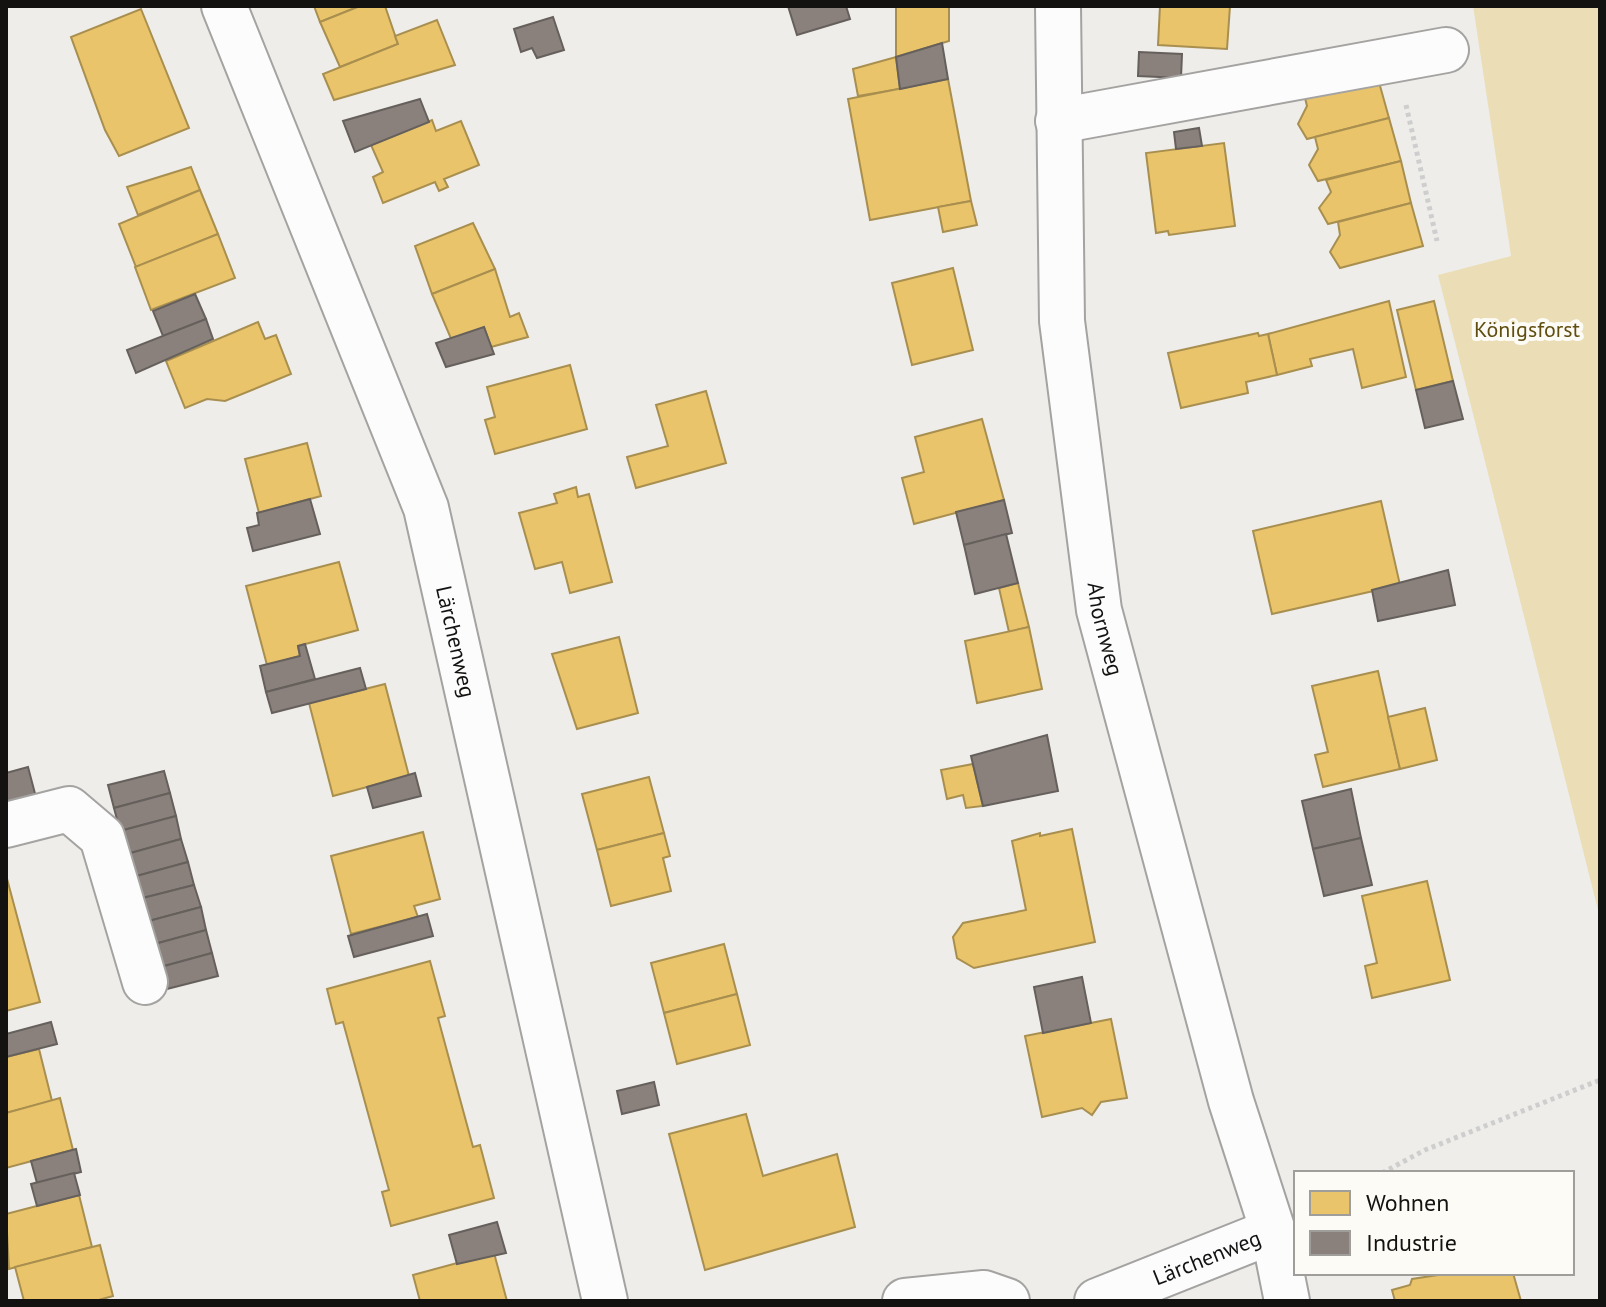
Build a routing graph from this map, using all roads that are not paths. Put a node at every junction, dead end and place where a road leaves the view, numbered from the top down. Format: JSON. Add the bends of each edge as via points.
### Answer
{"nodes":[{"id":1,"x":224,"y":6,"type":"edge"},
{"id":2,"x":1058,"y":6,"type":"edge"},
{"id":3,"x":1446,"y":50,"type":"dead end"},
{"id":4,"x":1058,"y":121,"type":"junction"},
{"id":5,"x":6,"y":825,"type":"edge"},
{"id":6,"x":145,"y":982,"type":"dead end"},
{"id":7,"x":1273,"y":1231,"type":"junction"},
{"id":8,"x":605,"y":1301,"type":"edge"},
{"id":9,"x":905,"y":1301,"type":"edge"},
{"id":10,"x":1007,"y":1301,"type":"edge"},
{"id":11,"x":1097,"y":1301,"type":"edge"},
{"id":12,"x":1287,"y":1301,"type":"edge"}],
"edges":[{"from":1,"to":8,"type":"street","name":"Lärchenweg","via":[[426,508]]},
{"from":2,"to":4,"type":"street","name":"Ahornweg"},
{"from":3,"to":4,"type":"street"},
{"from":4,"to":7,"type":"street","name":"Ahornweg","via":[[1062,321],[1099,610],[1231,1101]]},
{"from":5,"to":6,"type":"street","via":[[69,809],[102,837]]},
{"from":7,"to":11,"type":"street","name":"Lärchenweg"},
{"from":7,"to":12,"type":"street","name":"Ahornweg"},
{"from":9,"to":10,"type":"street","via":[[984,1293]]}]}
